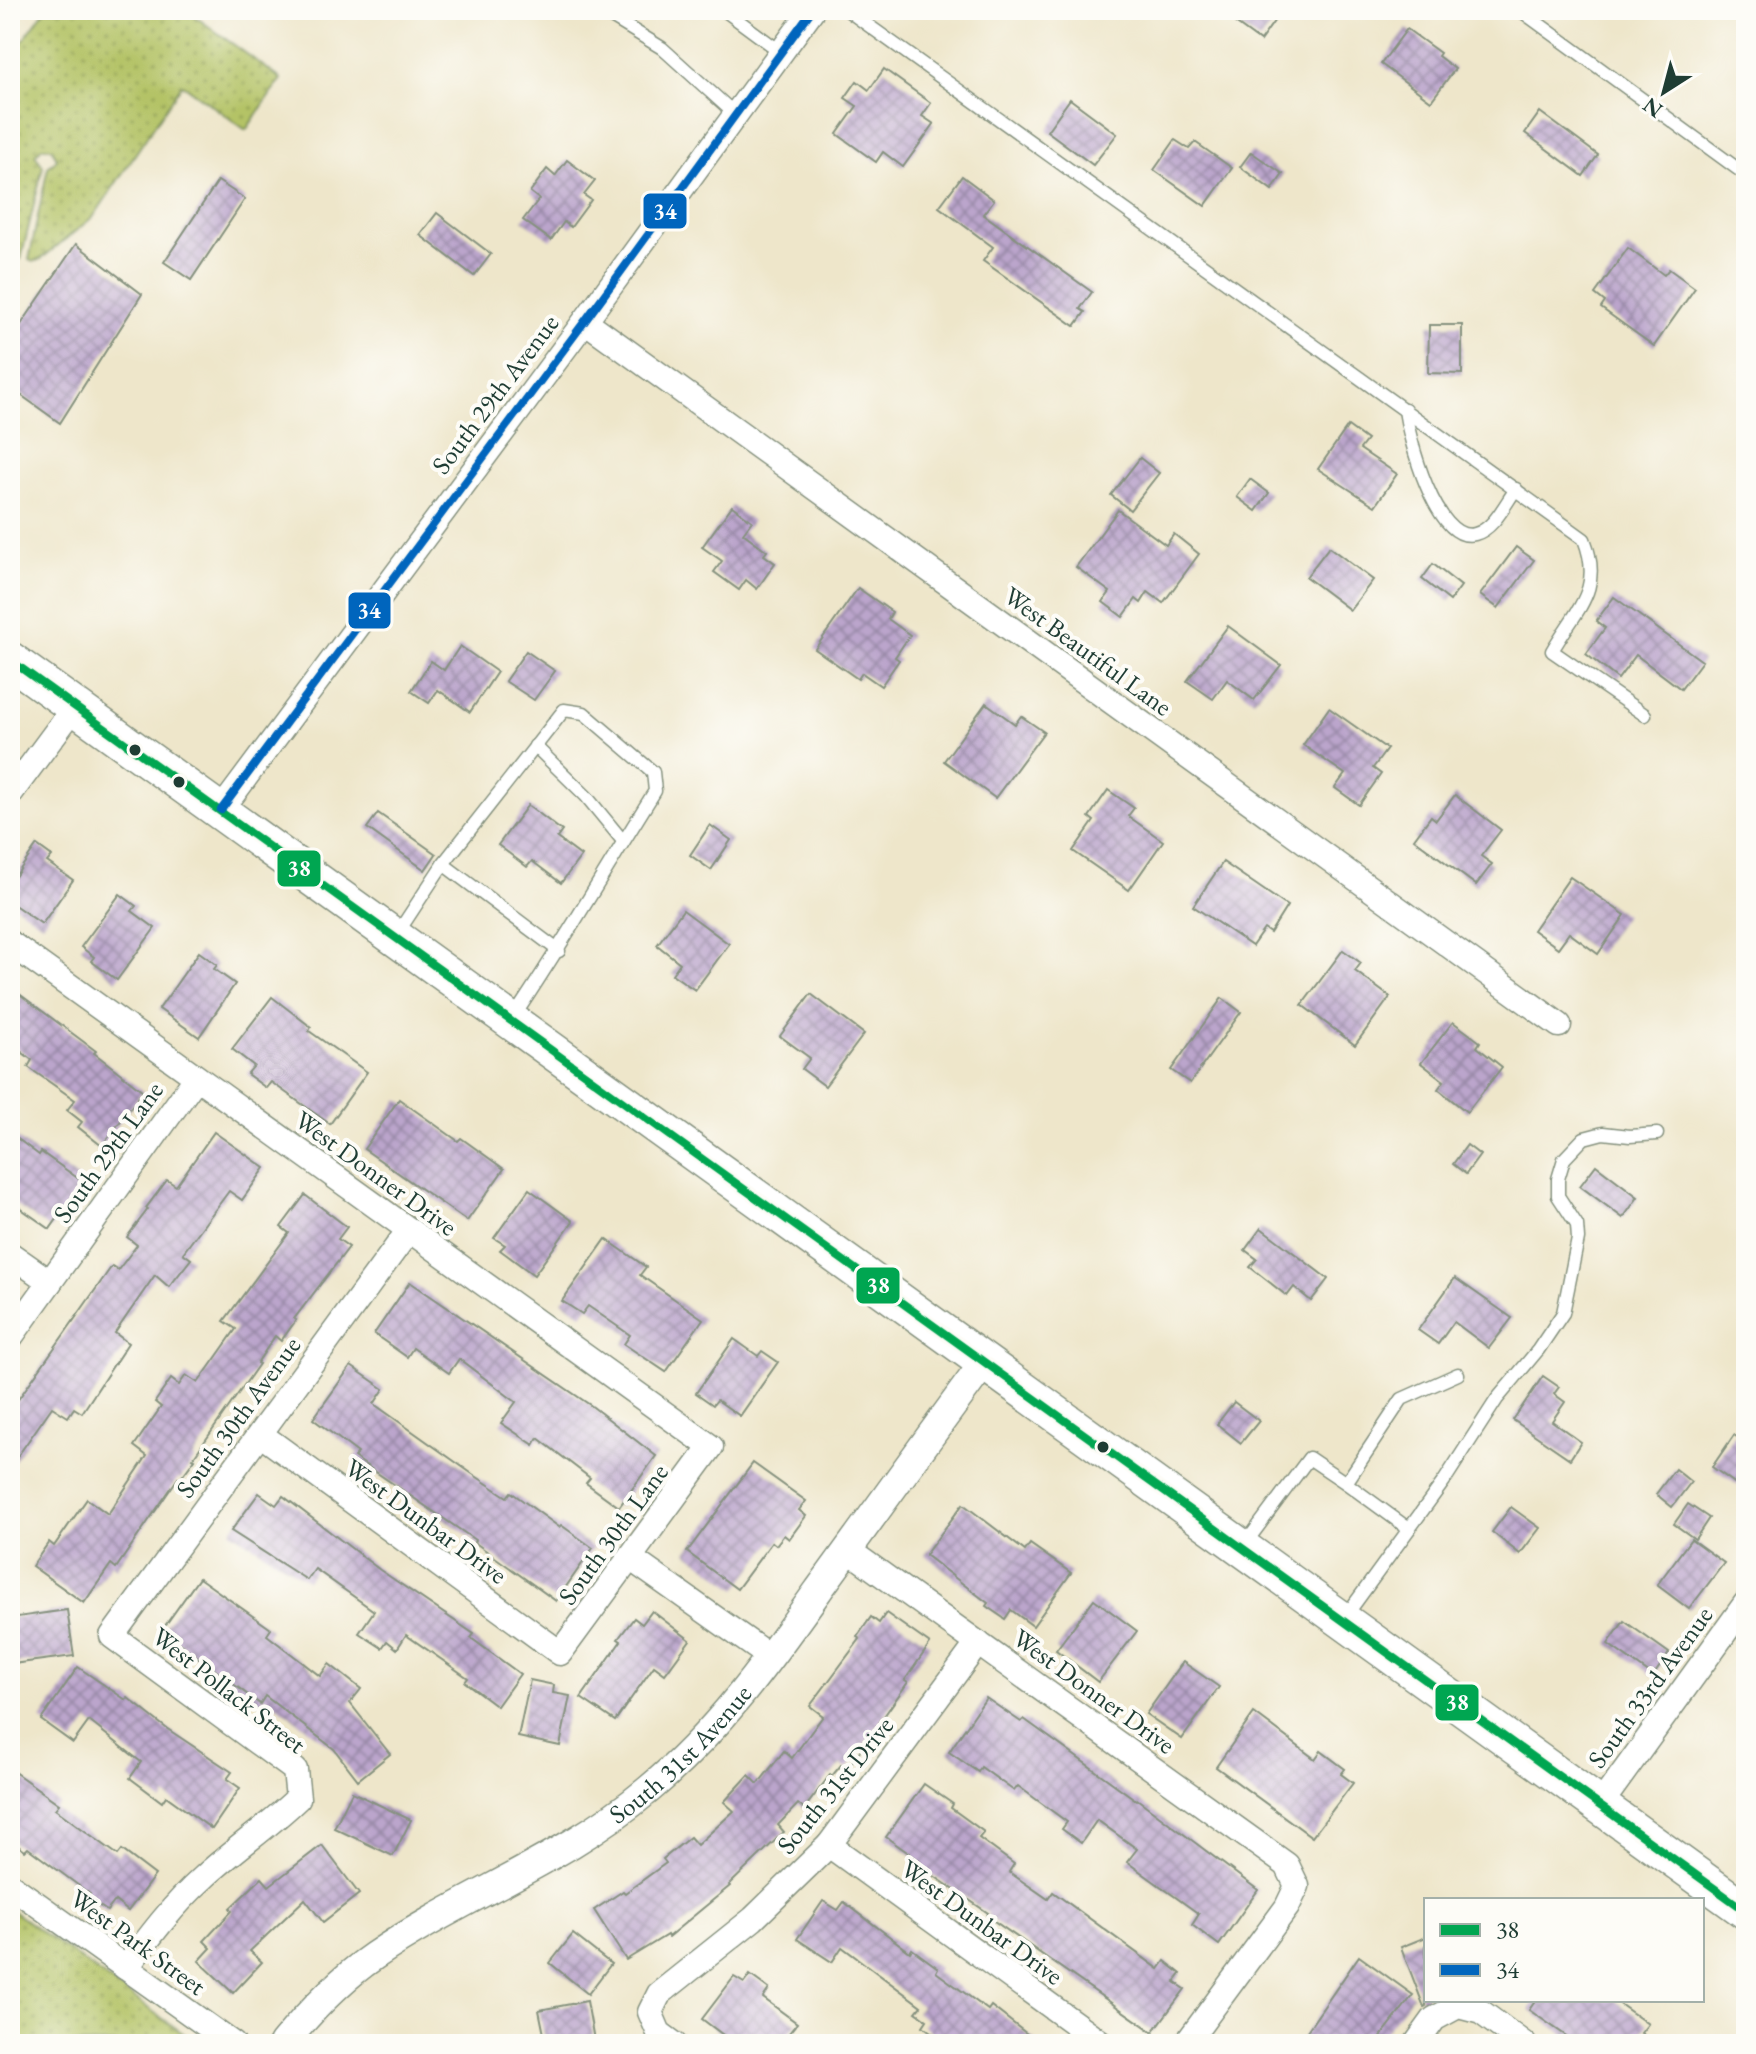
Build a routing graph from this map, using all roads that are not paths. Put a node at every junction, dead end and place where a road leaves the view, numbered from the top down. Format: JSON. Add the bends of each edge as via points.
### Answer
{"nodes":[{"id":1,"x":600,"y":10,"type":"edge"},
{"id":2,"x":724,"y":10,"type":"edge"},
{"id":3,"x":812,"y":10,"type":"edge"},
{"id":4,"x":847,"y":10,"type":"edge"},
{"id":5,"x":1520,"y":10,"type":"edge"},
{"id":6,"x":781,"y":52,"type":"junction"},
{"id":7,"x":736,"y":115,"type":"junction"},
{"id":8,"x":1746,"y":175,"type":"edge"},
{"id":9,"x":585,"y":321,"type":"junction"},
{"id":10,"x":1405,"y":409,"type":"junction"},
{"id":11,"x":1516,"y":489,"type":"junction"},
{"id":12,"x":10,"y":660,"type":"edge"},
{"id":13,"x":76,"y":705,"type":"junction"},
{"id":14,"x":1645,"y":715,"type":"dead end"},
{"id":15,"x":535,"y":746,"type":"junction"},
{"id":16,"x":10,"y":794,"type":"edge"},
{"id":17,"x":221,"y":810,"type":"junction"},
{"id":18,"x":623,"y":841,"type":"junction"},
{"id":19,"x":443,"y":864,"type":"junction"},
{"id":20,"x":395,"y":936,"type":"junction"},
{"id":21,"x":10,"y":943,"type":"edge"},
{"id":22,"x":559,"y":951,"type":"junction"},
{"id":23,"x":512,"y":1020,"type":"junction"},
{"id":24,"x":1559,"y":1025,"type":"dead end"},
{"id":25,"x":196,"y":1078,"type":"junction"},
{"id":26,"x":1657,"y":1134,"type":"dead end"},
{"id":27,"x":409,"y":1230,"type":"junction"},
{"id":28,"x":10,"y":1254,"type":"edge"},
{"id":29,"x":50,"y":1282,"type":"junction"},
{"id":30,"x":10,"y":1338,"type":"edge"},
{"id":31,"x":984,"y":1363,"type":"junction"},
{"id":32,"x":1458,"y":1374,"type":"dead end"},
{"id":33,"x":260,"y":1434,"type":"junction"},
{"id":34,"x":711,"y":1447,"type":"joint"},
{"id":35,"x":1346,"y":1483,"type":"junction"},
{"id":36,"x":1409,"y":1529,"type":"junction"},
{"id":37,"x":1242,"y":1548,"type":"junction"},
{"id":38,"x":848,"y":1550,"type":"junction"},
{"id":39,"x":630,"y":1558,"type":"junction"},
{"id":40,"x":1746,"y":1603,"type":"edge"},
{"id":41,"x":1343,"y":1620,"type":"junction"},
{"id":42,"x":112,"y":1636,"type":"joint"},
{"id":43,"x":978,"y":1643,"type":"junction"},
{"id":44,"x":560,"y":1653,"type":"joint"},
{"id":45,"x":770,"y":1657,"type":"junction"},
{"id":46,"x":1600,"y":1805,"type":"junction"},
{"id":47,"x":829,"y":1845,"type":"junction"},
{"id":48,"x":10,"y":1885,"type":"edge"},
{"id":49,"x":1746,"y":1911,"type":"edge"},
{"id":50,"x":126,"y":1968,"type":"junction"},
{"id":51,"x":233,"y":2044,"type":"edge"},
{"id":52,"x":283,"y":2044,"type":"edge"},
{"id":53,"x":674,"y":2044,"type":"edge"},
{"id":54,"x":1103,"y":2044,"type":"edge"},
{"id":55,"x":1186,"y":2044,"type":"edge"},
{"id":56,"x":1416,"y":2044,"type":"edge"},
{"id":57,"x":1524,"y":2044,"type":"edge"}],
"edges":[{"from":1,"to":7,"type":"lane","via":[[662,48]]},
{"from":2,"to":6,"type":"lane"},
{"from":3,"to":6,"type":"street","name":"South 29th Avenue"},
{"from":4,"to":10,"type":"lane"},
{"from":5,"to":8,"type":"lane"},
{"from":6,"to":7,"type":"street","name":"South 29th Avenue"},
{"from":7,"to":9,"type":"street","name":"South 29th Avenue"},
{"from":9,"to":17,"type":"street","name":"South 29th Avenue"},
{"from":9,"to":24,"type":"street","name":"West Beautiful Lane"},
{"from":10,"to":11,"type":"lane"},
{"from":10,"to":11,"type":"lane","via":[[1415,458],[1446,521],[1459,533],[1475,535],[1492,524]]},
{"from":11,"to":14,"type":"lane","via":[[1584,539],[1592,559],[1589,593],[1552,651]]},
{"from":12,"to":13,"type":"main road"},
{"from":13,"to":16,"type":"street"},
{"from":13,"to":17,"type":"main road"},
{"from":15,"to":18,"type":"lane"},
{"from":15,"to":18,"type":"lane","via":[[564,710],[584,713],[653,772],[655,791]]},
{"from":15,"to":19,"type":"lane"},
{"from":17,"to":20,"type":"main road"},
{"from":18,"to":22,"type":"lane"},
{"from":19,"to":20,"type":"lane"},
{"from":19,"to":22,"type":"lane"},
{"from":20,"to":23,"type":"main road"},
{"from":21,"to":25,"type":"street","name":"West Donner Drive"},
{"from":22,"to":23,"type":"lane"},
{"from":23,"to":31,"type":"main road"},
{"from":25,"to":27,"type":"street","name":"West Donner Drive"},
{"from":25,"to":29,"type":"street","name":"South 29th Lane"},
{"from":26,"to":36,"type":"lane","via":[[1593,1135],[1564,1159],[1558,1196],[1577,1225],[1578,1239],[1563,1313]]},
{"from":27,"to":33,"type":"street","name":"South 30th Avenue"},
{"from":27,"to":34,"type":"street","name":"West Donner Drive"},
{"from":28,"to":29,"type":"street"},
{"from":29,"to":30,"type":"street","name":"South 29th Lane"},
{"from":31,"to":37,"type":"main road"},
{"from":31,"to":38,"type":"street","name":"South 31st Avenue"},
{"from":32,"to":35,"type":"lane","via":[[1402,1399]]},
{"from":33,"to":42,"type":"street","name":"South 30th Avenue"},
{"from":33,"to":44,"type":"street","name":"West Dunbar Drive"},
{"from":34,"to":39,"type":"street","name":"South 30th Lane"},
{"from":35,"to":36,"type":"lane"},
{"from":35,"to":37,"type":"lane","via":[[1309,1458]]},
{"from":36,"to":41,"type":"lane"},
{"from":37,"to":41,"type":"main road"},
{"from":38,"to":43,"type":"street","name":"West Donner Drive"},
{"from":38,"to":45,"type":"street","name":"South 31st Avenue"},
{"from":39,"to":44,"type":"street","name":"South 30th Lane"},
{"from":39,"to":45,"type":"street"},
{"from":40,"to":46,"type":"street","name":"South 33rd Avenue"},
{"from":41,"to":46,"type":"main road"},
{"from":42,"to":50,"type":"street","name":"West Pollack Street","via":[[295,1770],[298,1798],[205,1876]]},
{"from":43,"to":47,"type":"street","name":"South 31st Drive"},
{"from":43,"to":55,"type":"street","name":"West Donner Drive","via":[[1287,1865],[1297,1886],[1287,1907]]},
{"from":45,"to":52,"type":"street","name":"South 31st Avenue","via":[[690,1754],[645,1793],[604,1823],[375,1956],[339,1983]]},
{"from":46,"to":49,"type":"main road"},
{"from":47,"to":53,"type":"street","name":"South 31st Drive","via":[[753,1919],[659,1994],[650,2012],[659,2033]]},
{"from":47,"to":54,"type":"street","name":"West Dunbar Drive"},
{"from":48,"to":50,"type":"street","name":"West Park Street"},
{"from":50,"to":51,"type":"street","name":"West Park Street"},
{"from":56,"to":57,"type":"street","via":[[1434,2019],[1458,2006],[1481,2012]]}]}
